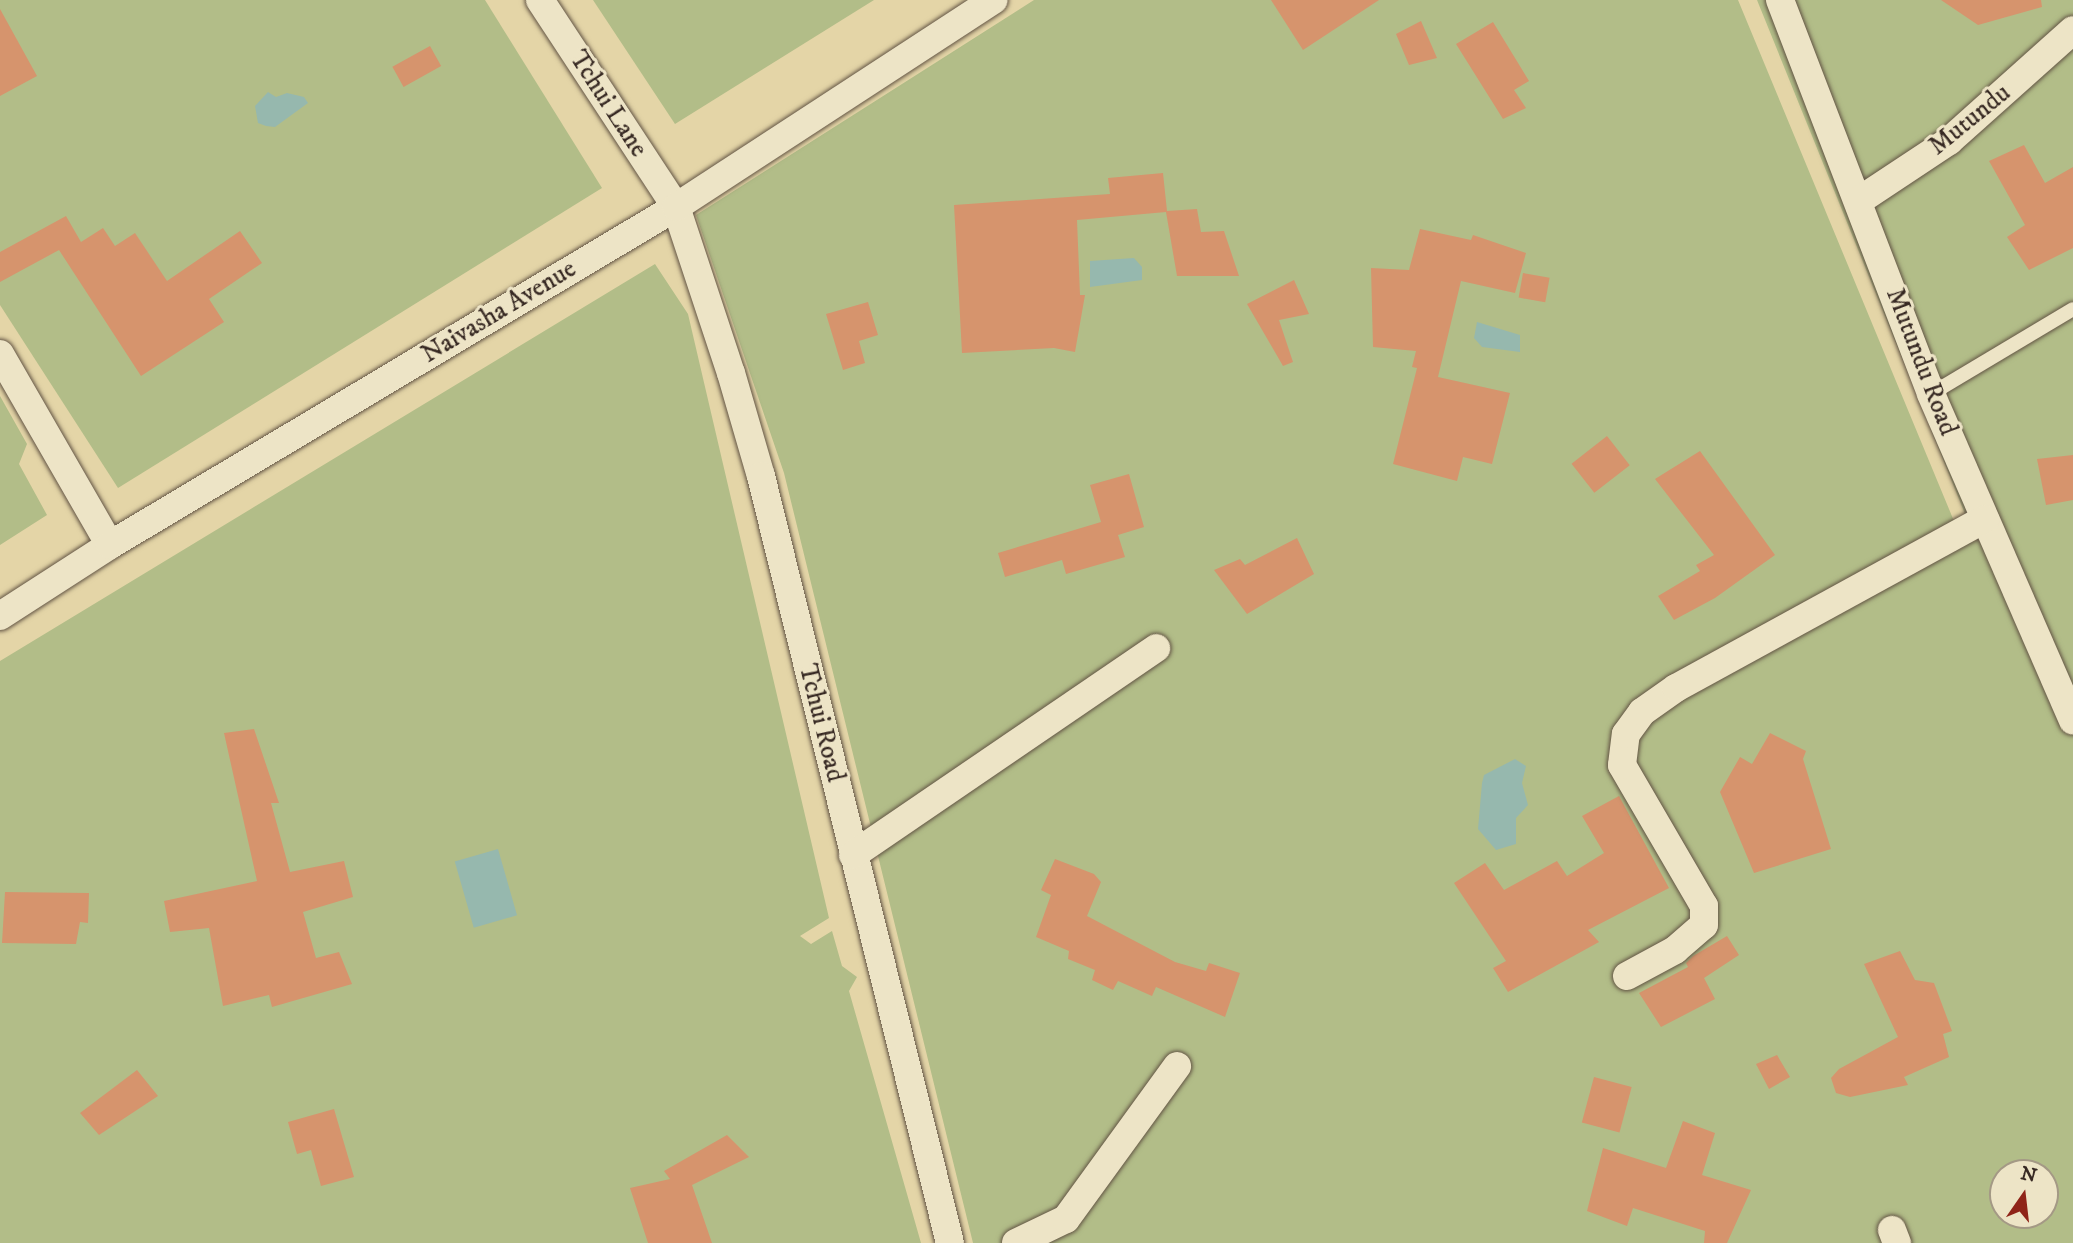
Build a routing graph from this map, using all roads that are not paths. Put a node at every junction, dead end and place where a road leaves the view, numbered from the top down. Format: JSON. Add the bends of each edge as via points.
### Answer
{"nodes":[{"id":1,"x":540,"y":0,"type":"edge"},
{"id":2,"x":994,"y":0,"type":"edge"},
{"id":3,"x":1780,"y":0,"type":"edge"},
{"id":4,"x":2073,"y":30,"type":"edge"},
{"id":5,"x":1860,"y":200,"type":"junction"},
{"id":6,"x":676,"y":207,"type":"junction"},
{"id":7,"x":2073,"y":309,"type":"edge"},
{"id":8,"x":0,"y":354,"type":"edge"},
{"id":9,"x":1931,"y":394,"type":"junction"},
{"id":10,"x":1985,"y":519,"type":"junction"},
{"id":11,"x":110,"y":545,"type":"junction"},
{"id":12,"x":0,"y":616,"type":"edge"},
{"id":13,"x":1156,"y":648,"type":"dead end"},
{"id":14,"x":2073,"y":720,"type":"edge"},
{"id":15,"x":853,"y":855,"type":"junction"},
{"id":16,"x":1627,"y":976,"type":"dead end"},
{"id":17,"x":1177,"y":1066,"type":"dead end"},
{"id":18,"x":950,"y":1243,"type":"edge"},
{"id":19,"x":1016,"y":1243,"type":"edge"}],
"edges":[{"from":1,"to":6,"type":"street","name":"Tchui Lane"},
{"from":2,"to":6,"type":"street","name":"Naivasha Avenue"},
{"from":3,"to":5,"type":"street","name":"Mutundu Road"},
{"from":4,"to":5,"type":"street","name":"Mutundu","via":[[1949,141]]},
{"from":5,"to":9,"type":"street","name":"Mutundu Road"},
{"from":6,"to":11,"type":"street","name":"Naivasha Avenue"},
{"from":6,"to":15,"type":"street","name":"Tchui Road","via":[[761,476]]},
{"from":7,"to":9,"type":"lane"},
{"from":8,"to":11,"type":"street"},
{"from":9,"to":10,"type":"street","name":"Mutundu Road"},
{"from":10,"to":14,"type":"street","name":"Mutundu Road"},
{"from":10,"to":16,"type":"street","via":[[1676,688],[1642,712],[1626,734],[1622,765],[1704,906],[1704,925],[1675,950]]},
{"from":11,"to":12,"type":"street","name":"Naivasha Avenue"},
{"from":13,"to":15,"type":"street"},
{"from":15,"to":18,"type":"street","name":"Tchui Road"},
{"from":17,"to":19,"type":"street","via":[[1066,1219]]}]}
